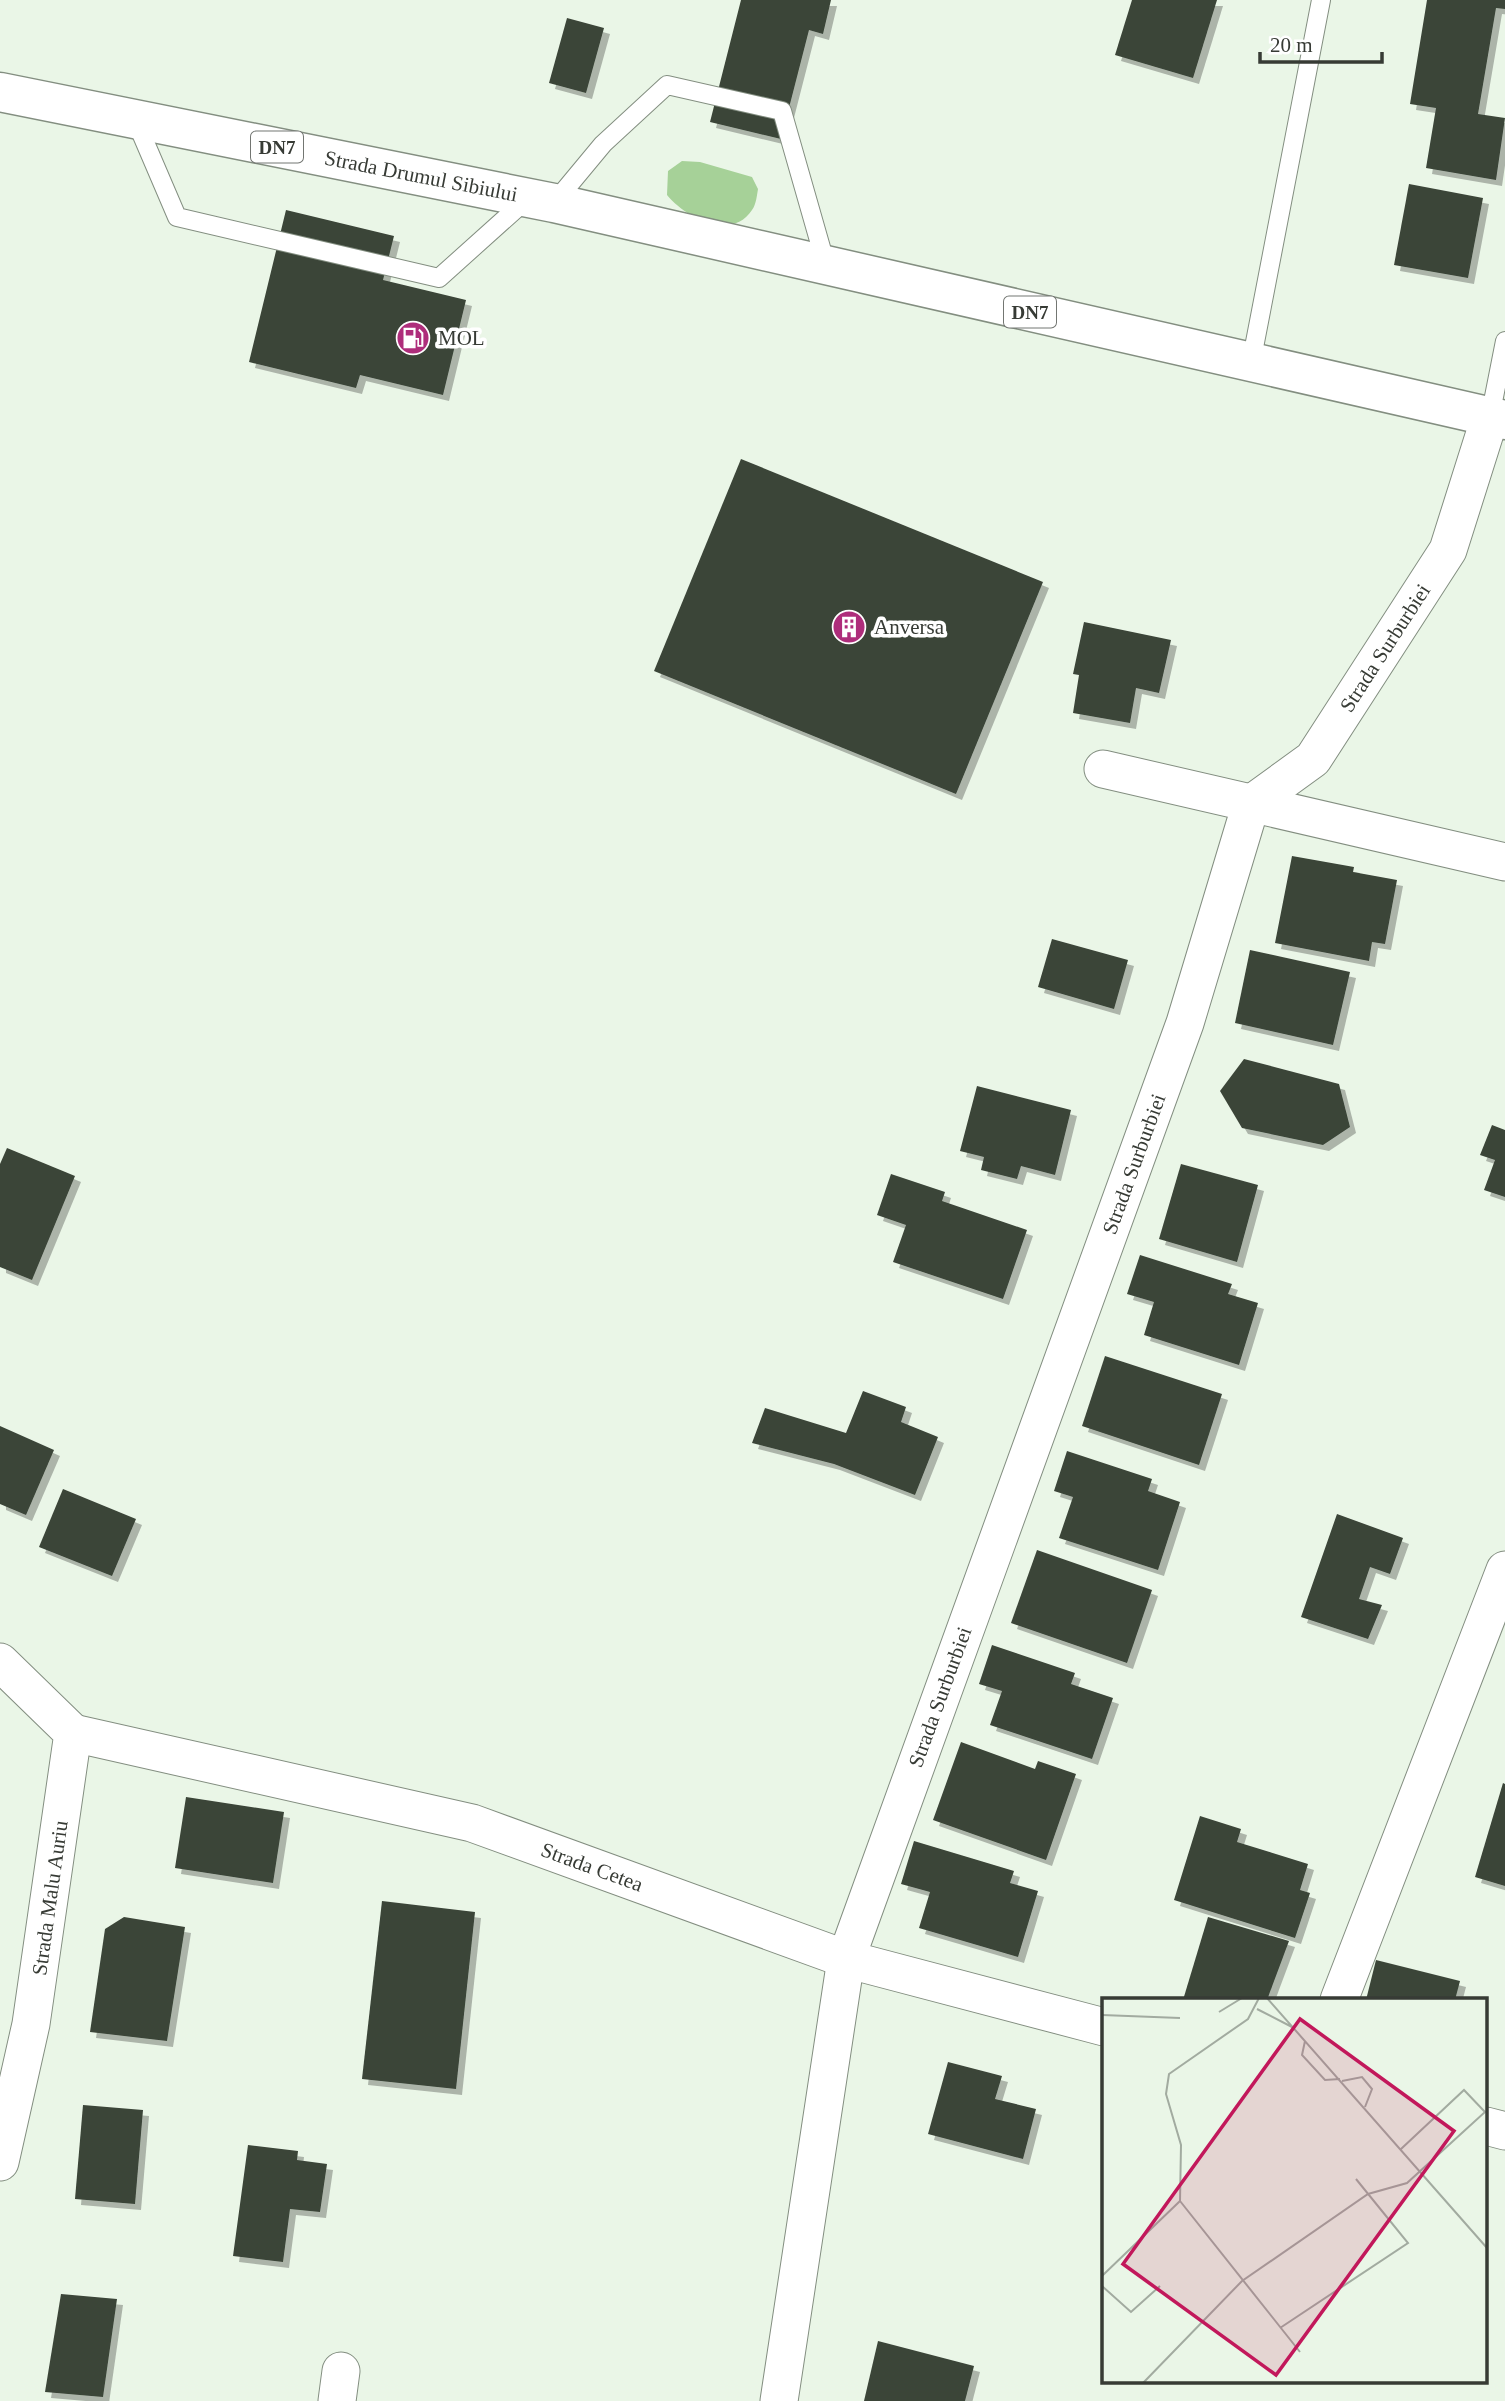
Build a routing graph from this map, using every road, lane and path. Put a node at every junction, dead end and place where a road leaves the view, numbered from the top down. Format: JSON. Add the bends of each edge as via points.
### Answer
{"nodes":[{"id":1,"x":1321,"y":0,"type":"edge"},
{"id":2,"x":0,"y":92,"type":"edge"},
{"id":3,"x":135,"y":119,"type":"junction"},
{"id":4,"x":541,"y":201,"type":"junction"},
{"id":5,"x":826,"y":265,"type":"junction"},
{"id":6,"x":1505,"y":341,"type":"edge"},
{"id":7,"x":1251,"y":363,"type":"junction"},
{"id":8,"x":1498,"y":418,"type":"edge"},
{"id":9,"x":1102,"y":769,"type":"dead end"},
{"id":10,"x":1251,"y":804,"type":"junction"},
{"id":11,"x":1505,"y":862,"type":"edge"},
{"id":12,"x":1505,"y":1570,"type":"edge"},
{"id":13,"x":0,"y":1662,"type":"edge"},
{"id":14,"x":74,"y":1733,"type":"junction"},
{"id":15,"x":846,"y":1959,"type":"junction"},
{"id":16,"x":1340,"y":1998,"type":"edge"},
{"id":17,"x":1102,"y":2025,"type":"edge"},
{"id":18,"x":1488,"y":2127,"type":"edge"},
{"id":19,"x":1505,"y":2131,"type":"edge"},
{"id":20,"x":0,"y":2162,"type":"edge"},
{"id":21,"x":779,"y":2401,"type":"edge"}],
"edges":[{"from":1,"to":7,"type":"lane"},
{"from":2,"to":3,"type":"main road","name":"Strada Drumul Sibiului","number":"DN7"},
{"from":3,"to":4,"type":"main road","name":"Strada Drumul Sibiului","number":"DN7"},
{"from":3,"to":4,"type":"lane","via":[[177,217],[439,278]]},
{"from":4,"to":5,"type":"main road","number":"DN7"},
{"from":4,"to":5,"type":"lane","via":[[667,85],[770,108],[782,111]]},
{"from":5,"to":7,"type":"main road","number":"DN7"},
{"from":6,"to":8,"type":"lane"},
{"from":7,"to":8,"type":"main road","number":"DN7"},
{"from":8,"to":10,"type":"street","name":"Strada Surburbiei","via":[[1448,550],[1313,759]]},
{"from":9,"to":10,"type":"street"},
{"from":10,"to":11,"type":"street"},
{"from":10,"to":15,"type":"street","name":"Strada Surburbiei","via":[[1185,1023]]},
{"from":12,"to":16,"type":"street"},
{"from":13,"to":14,"type":"street"},
{"from":14,"to":15,"type":"street","name":"Strada Cetea","via":[[472,1824]]},
{"from":14,"to":20,"type":"street","name":"Strada Malu Auriu","via":[[31,2024]]},
{"from":15,"to":17,"type":"street","name":"Strada Cetea"},
{"from":15,"to":21,"type":"street","name":"Strada Surburbiei"},
{"from":18,"to":19,"type":"street"}]}
